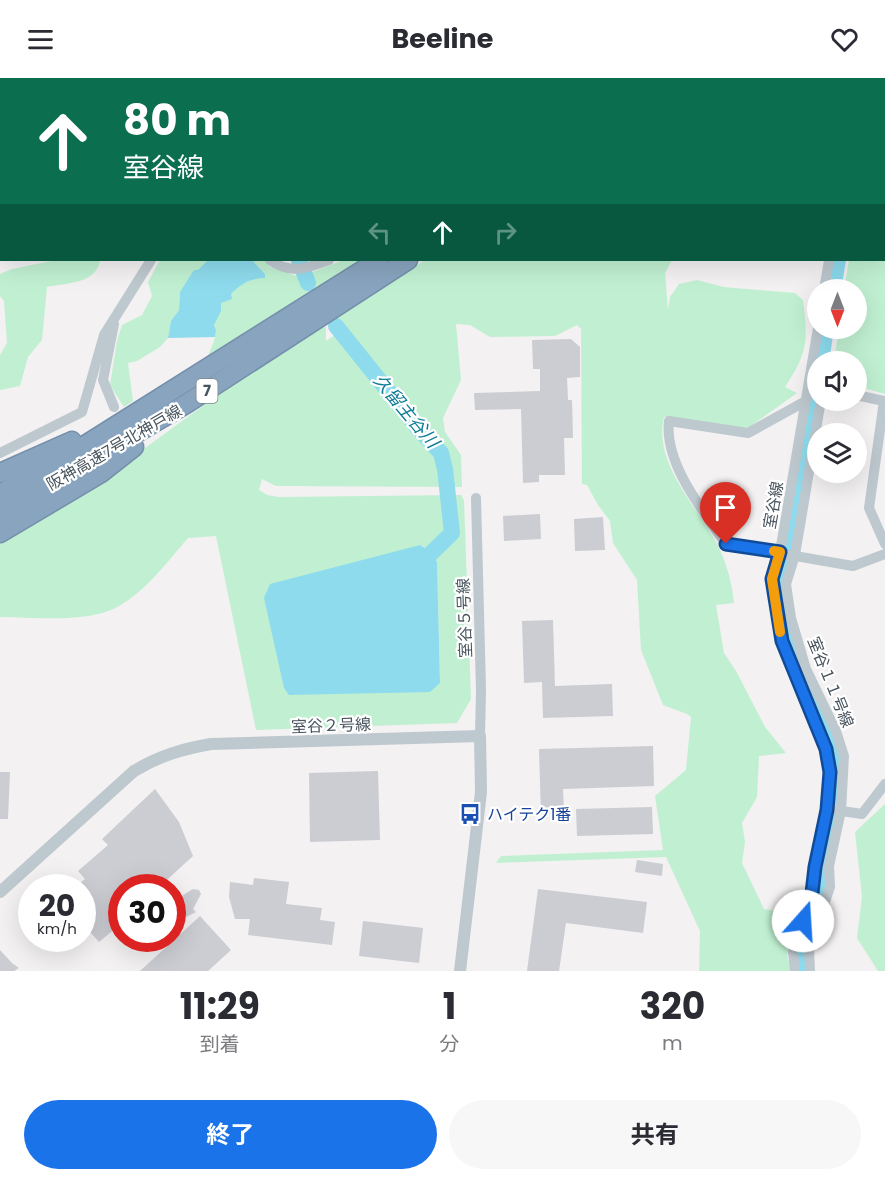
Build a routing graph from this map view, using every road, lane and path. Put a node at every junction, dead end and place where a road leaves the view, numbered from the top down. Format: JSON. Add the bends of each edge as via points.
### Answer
{"nodes":[{"id":1,"x":150,"y":261,"type":"edge"},
{"id":2,"x":271,"y":261,"type":"edge"},
{"id":3,"x":325,"y":261,"type":"edge"},
{"id":4,"x":377,"y":261,"type":"edge"},
{"id":5,"x":406,"y":261,"type":"edge"},
{"id":6,"x":829,"y":261,"type":"edge"},
{"id":7,"x":305,"y":266,"type":"edge"},
{"id":8,"x":826,"y":279,"type":"edge"},
{"id":9,"x":115,"y":317,"type":"junction"},
{"id":10,"x":816,"y":339,"type":"edge"},
{"id":11,"x":867,"y":397,"type":"edge"},
{"id":12,"x":806,"y":401,"type":"junction"},
{"id":13,"x":186,"y":404,"type":"junction"},
{"id":14,"x":114,"y":407,"type":"dead end"},
{"id":15,"x":141,"y":410,"type":"junction"},
{"id":16,"x":819,"y":411,"type":"edge"},
{"id":17,"x":0,"y":453,"type":"edge"},
{"id":18,"x":0,"y":473,"type":"edge"},
{"id":19,"x":0,"y":494,"type":"edge"},
{"id":20,"x":476,"y":498,"type":"dead end"},
{"id":21,"x":0,"y":513,"type":"edge"},
{"id":22,"x":0,"y":533,"type":"edge"},
{"id":23,"x":885,"y":544,"type":"edge"},
{"id":24,"x":780,"y":552,"type":"junction"},
{"id":25,"x":885,"y":554,"type":"edge"},
{"id":26,"x":795,"y":555,"type":"junction"},
{"id":27,"x":480,"y":736,"type":"junction"},
{"id":28,"x":885,"y":784,"type":"edge"},
{"id":29,"x":827,"y":810,"type":"junction"},
{"id":30,"x":841,"y":811,"type":"junction"},
{"id":31,"x":0,"y":892,"type":"edge"},
{"id":32,"x":460,"y":971,"type":"edge"},
{"id":33,"x":795,"y":971,"type":"edge"},
{"id":34,"x":810,"y":971,"type":"edge"}],
"edges":[{"from":1,"to":9,"type":"street"},
{"from":2,"to":7,"type":"street","via":[[279,267]]},
{"from":3,"to":7,"type":"street"},
{"from":4,"to":15,"type":"highway","name":"阪神高速7号北神戸線","number":"7"},
{"from":5,"to":13,"type":"highway","name":"阪神高速7号北神戸線","number":"7"},
{"from":6,"to":8,"type":"street"},
{"from":9,"to":14,"type":"street","via":[[103,380]]},
{"from":9,"to":17,"type":"street","via":[[104,335],[82,412]]},
{"from":10,"to":12,"type":"street","name":"室谷線"},
{"from":11,"to":23,"type":"street","via":[[884,401],[869,507]]},
{"from":12,"to":24,"type":"street","name":"室谷線"},
{"from":12,"to":24,"type":"street","via":[[748,434],[669,421],[667,435],[686,487],[726,544]]},
{"from":13,"to":21,"type":"highway","name":"阪神高速7号北神戸線","number":"7"},
{"from":13,"to":22,"type":"highway","via":[[101,473]]},
{"from":15,"to":18,"type":"highway"},
{"from":15,"to":19,"type":"highway","name":"阪神高速7号北神戸線","number":"7"},
{"from":16,"to":26,"type":"street","name":"室谷１１号線"},
{"from":20,"to":27,"type":"street","name":"室谷５号線"},
{"from":24,"to":26,"type":"street"},
{"from":24,"to":29,"type":"street","name":"室谷線","via":[[772,579],[776,612],[782,641],[826,749],[830,772]]},
{"from":25,"to":26,"type":"street","via":[[853,566]]},
{"from":26,"to":30,"type":"street","name":"室谷１１号線","via":[[786,584],[791,618],[806,669],[844,756]]},
{"from":27,"to":31,"type":"street","name":"室谷２号線","via":[[211,744],[182,749],[134,771]]},
{"from":27,"to":32,"type":"street","via":[[480,802]]},
{"from":28,"to":30,"type":"street","via":[[862,814]]},
{"from":29,"to":30,"type":"street"},
{"from":29,"to":33,"type":"street","name":"室谷線","via":[[812,893],[793,952]]},
{"from":30,"to":34,"type":"street","via":[[829,866],[830,887],[809,948]]}]}
